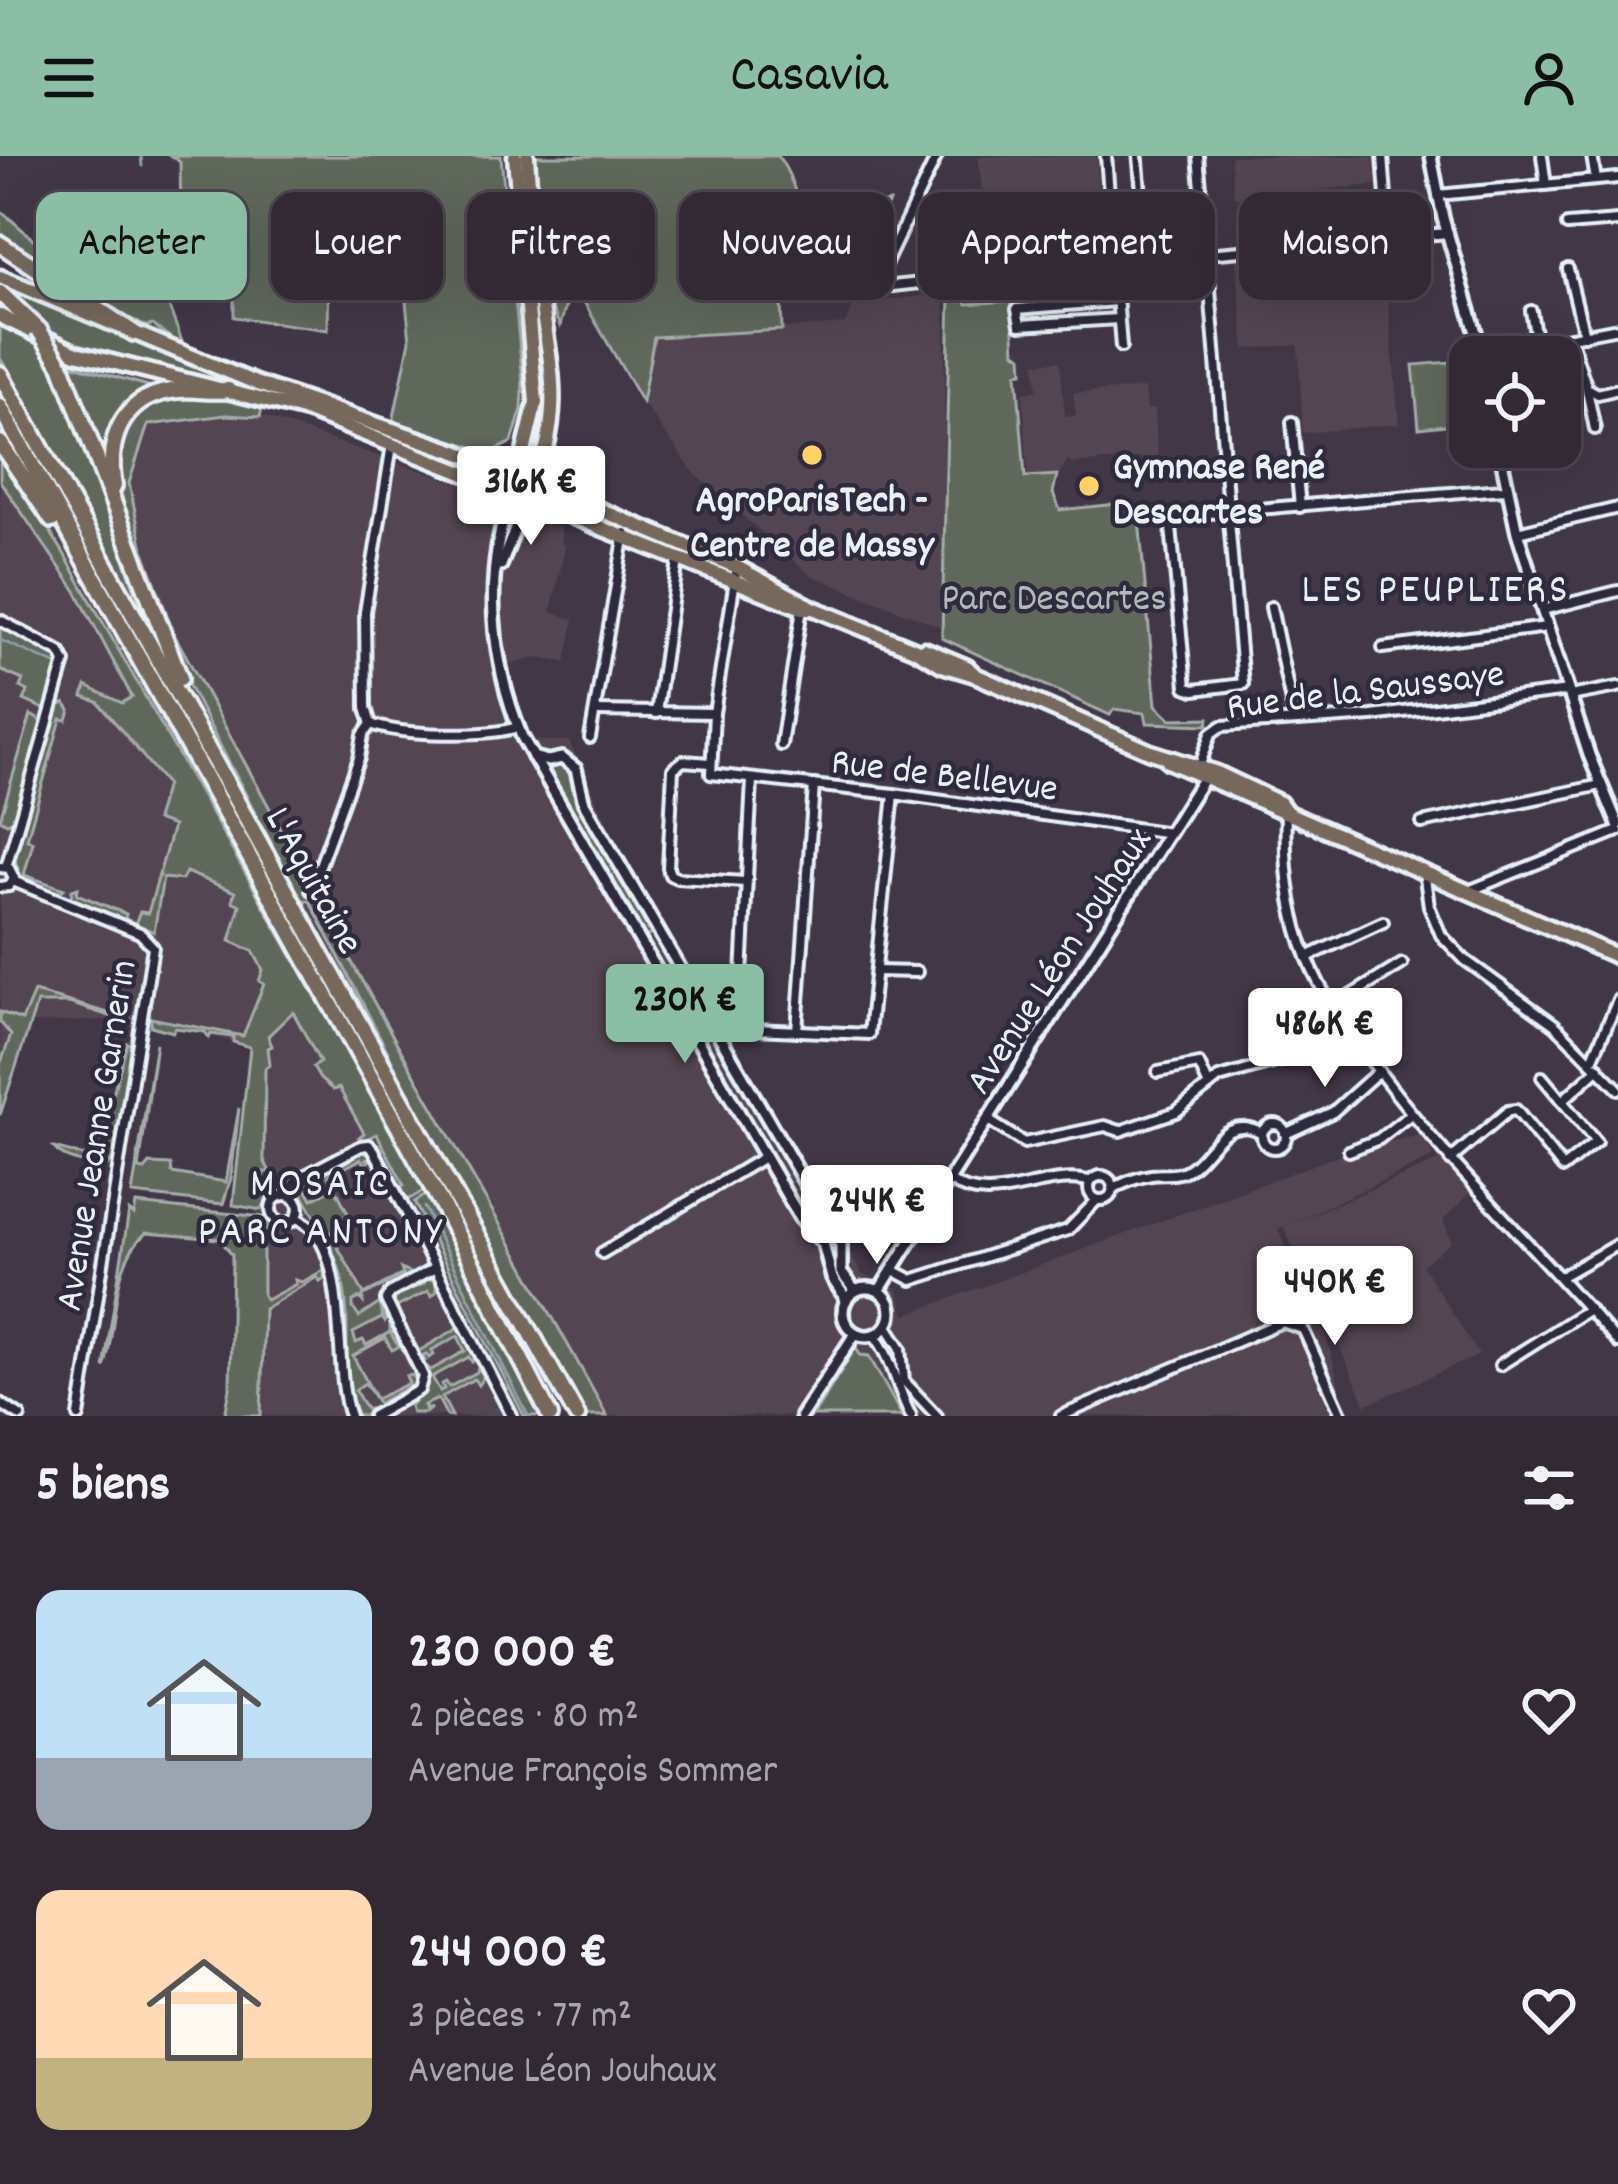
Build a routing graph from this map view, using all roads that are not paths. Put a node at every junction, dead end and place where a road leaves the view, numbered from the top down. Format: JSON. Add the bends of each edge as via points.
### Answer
{"nodes":[{"id":1,"x":515,"y":156,"type":"edge"},
{"id":2,"x":526,"y":156,"type":"edge"},
{"id":3,"x":937,"y":156,"type":"edge"},
{"id":4,"x":1106,"y":156,"type":"edge"},
{"id":5,"x":1138,"y":156,"type":"edge"},
{"id":6,"x":1198,"y":156,"type":"edge"},
{"id":7,"x":1383,"y":156,"type":"edge"},
{"id":8,"x":1431,"y":156,"type":"edge"},
{"id":9,"x":1542,"y":156,"type":"edge"},
{"id":10,"x":1592,"y":156,"type":"edge"},
{"id":11,"x":1618,"y":178,"type":"edge"},
{"id":12,"x":1596,"y":180,"type":"junction"},
{"id":13,"x":1546,"y":184,"type":"junction"},
{"id":14,"x":920,"y":192,"type":"edge"},
{"id":15,"x":1109,"y":192,"type":"edge"},
{"id":16,"x":1141,"y":192,"type":"edge"},
{"id":17,"x":1202,"y":192,"type":"edge"},
{"id":18,"x":1386,"y":192,"type":"edge"},
{"id":19,"x":1438,"y":195,"type":"junction"},
{"id":20,"x":918,"y":196,"type":"edge"},
{"id":21,"x":1618,"y":221,"type":"edge"},
{"id":22,"x":1567,"y":225,"type":"dead end"},
{"id":23,"x":1448,"y":233,"type":"junction"},
{"id":24,"x":1431,"y":234,"type":"edge"},
{"id":25,"x":0,"y":244,"type":"edge"},
{"id":26,"x":1568,"y":268,"type":"dead end"},
{"id":27,"x":0,"y":278,"type":"edge"},
{"id":28,"x":918,"y":283,"type":"edge"},
{"id":29,"x":0,"y":292,"type":"edge"},
{"id":30,"x":1212,"y":300,"type":"edge"},
{"id":31,"x":1116,"y":302,"type":"joint"},
{"id":32,"x":1531,"y":311,"type":"dead end"},
{"id":33,"x":0,"y":316,"type":"edge"},
{"id":34,"x":1118,"y":319,"type":"junction"},
{"id":35,"x":1618,"y":328,"type":"edge"},
{"id":36,"x":134,"y":333,"type":"junction"},
{"id":37,"x":1584,"y":335,"type":"junction"},
{"id":38,"x":1477,"y":336,"type":"edge"},
{"id":39,"x":1536,"y":336,"type":"edge"},
{"id":40,"x":1577,"y":336,"type":"edge"},
{"id":41,"x":1121,"y":347,"type":"dead end"},
{"id":42,"x":1581,"y":370,"type":"edge"},
{"id":43,"x":0,"y":374,"type":"edge"},
{"id":44,"x":1587,"y":388,"type":"junction"},
{"id":45,"x":1618,"y":389,"type":"edge"},
{"id":46,"x":228,"y":390,"type":"junction"},
{"id":47,"x":0,"y":406,"type":"edge"},
{"id":48,"x":1292,"y":422,"type":"dead end"},
{"id":49,"x":1595,"y":429,"type":"dead end"},
{"id":50,"x":0,"y":443,"type":"edge"},
{"id":51,"x":392,"y":444,"type":"junction"},
{"id":52,"x":1502,"y":468,"type":"edge"},
{"id":53,"x":518,"y":476,"type":"junction"},
{"id":54,"x":534,"y":483,"type":"junction"},
{"id":55,"x":1506,"y":489,"type":"junction"},
{"id":56,"x":512,"y":491,"type":"junction"},
{"id":57,"x":527,"y":498,"type":"junction"},
{"id":58,"x":1300,"y":507,"type":"junction"},
{"id":59,"x":1618,"y":508,"type":"edge"},
{"id":60,"x":1228,"y":512,"type":"junction"},
{"id":61,"x":630,"y":523,"type":"junction"},
{"id":62,"x":124,"y":531,"type":"junction"},
{"id":63,"x":1517,"y":532,"type":"junction"},
{"id":64,"x":623,"y":538,"type":"junction"},
{"id":65,"x":73,"y":540,"type":"junction"},
{"id":66,"x":679,"y":559,"type":"junction"},
{"id":67,"x":735,"y":574,"type":"junction"},
{"id":68,"x":494,"y":581,"type":"junction"},
{"id":69,"x":1618,"y":592,"type":"edge"},
{"id":70,"x":807,"y":608,"type":"junction"},
{"id":71,"x":1271,"y":608,"type":"dead end"},
{"id":72,"x":1542,"y":610,"type":"junction"},
{"id":73,"x":0,"y":620,"type":"edge"},
{"id":74,"x":1547,"y":627,"type":"junction"},
{"id":75,"x":1383,"y":647,"type":"dead end"},
{"id":76,"x":1618,"y":687,"type":"edge"},
{"id":77,"x":1569,"y":693,"type":"junction"},
{"id":78,"x":595,"y":711,"type":"junction"},
{"id":79,"x":656,"y":712,"type":"junction"},
{"id":80,"x":714,"y":713,"type":"junction"},
{"id":81,"x":1295,"y":721,"type":"junction"},
{"id":82,"x":195,"y":722,"type":"junction"},
{"id":83,"x":371,"y":724,"type":"junction"},
{"id":84,"x":518,"y":727,"type":"junction"},
{"id":85,"x":590,"y":738,"type":"dead end"},
{"id":86,"x":781,"y":746,"type":"dead end"},
{"id":87,"x":533,"y":757,"type":"junction"},
{"id":88,"x":551,"y":760,"type":"junction"},
{"id":89,"x":711,"y":768,"type":"junction"},
{"id":90,"x":1201,"y":773,"type":"junction"},
{"id":91,"x":543,"y":776,"type":"junction"},
{"id":92,"x":752,"y":780,"type":"junction"},
{"id":93,"x":814,"y":785,"type":"junction"},
{"id":94,"x":1601,"y":785,"type":"junction"},
{"id":95,"x":894,"y":794,"type":"junction"},
{"id":96,"x":1286,"y":812,"type":"junction"},
{"id":97,"x":1422,"y":823,"type":"dead end"},
{"id":98,"x":1618,"y":828,"type":"edge"},
{"id":99,"x":1171,"y":834,"type":"junction"},
{"id":100,"x":3,"y":867,"type":"edge"},
{"id":101,"x":1424,"y":870,"type":"junction"},
{"id":102,"x":13,"y":881,"type":"junction"},
{"id":103,"x":746,"y":882,"type":"junction"},
{"id":104,"x":0,"y":887,"type":"edge"},
{"id":105,"x":311,"y":890,"type":"dead end"},
{"id":106,"x":1471,"y":890,"type":"junction"},
{"id":107,"x":1383,"y":922,"type":"dead end"},
{"id":108,"x":664,"y":941,"type":"junction"},
{"id":109,"x":645,"y":952,"type":"junction"},
{"id":110,"x":1618,"y":953,"type":"edge"},
{"id":111,"x":1306,"y":957,"type":"junction"},
{"id":112,"x":1402,"y":964,"type":"dead end"},
{"id":113,"x":876,"y":971,"type":"junction"},
{"id":114,"x":917,"y":972,"type":"dead end"},
{"id":115,"x":1618,"y":1000,"type":"edge"},
{"id":116,"x":1332,"y":1007,"type":"junction"},
{"id":117,"x":797,"y":1031,"type":"junction"},
{"id":118,"x":1355,"y":1040,"type":"junction"},
{"id":119,"x":1595,"y":1064,"type":"junction"},
{"id":120,"x":1378,"y":1071,"type":"junction"},
{"id":121,"x":1159,"y":1072,"type":"dead end"},
{"id":122,"x":1542,"y":1077,"type":"dead end"},
{"id":123,"x":1209,"y":1086,"type":"junction"},
{"id":124,"x":1618,"y":1089,"type":"edge"},
{"id":125,"x":1562,"y":1101,"type":"junction"},
{"id":126,"x":1411,"y":1114,"type":"junction"},
{"id":127,"x":988,"y":1120,"type":"junction"},
{"id":128,"x":1260,"y":1132,"type":"junction"},
{"id":129,"x":1285,"y":1134,"type":"junction"},
{"id":130,"x":782,"y":1146,"type":"junction"},
{"id":131,"x":1348,"y":1151,"type":"dead end"},
{"id":132,"x":764,"y":1157,"type":"junction"},
{"id":133,"x":1450,"y":1160,"type":"junction"},
{"id":134,"x":950,"y":1181,"type":"junction"},
{"id":135,"x":1089,"y":1181,"type":"junction"},
{"id":136,"x":1114,"y":1188,"type":"junction"},
{"id":137,"x":290,"y":1195,"type":"junction"},
{"id":138,"x":1096,"y":1201,"type":"junction"},
{"id":139,"x":297,"y":1218,"type":"junction"},
{"id":140,"x":1618,"y":1244,"type":"edge"},
{"id":141,"x":602,"y":1253,"type":"dead end"},
{"id":142,"x":435,"y":1268,"type":"junction"},
{"id":143,"x":893,"y":1270,"type":"junction"},
{"id":144,"x":1561,"y":1276,"type":"junction"},
{"id":145,"x":879,"y":1291,"type":"junction"},
{"id":146,"x":851,"y":1295,"type":"junction"},
{"id":147,"x":1589,"y":1309,"type":"junction"},
{"id":148,"x":887,"y":1326,"type":"junction"},
{"id":149,"x":855,"y":1334,"type":"junction"},
{"id":150,"x":874,"y":1335,"type":"junction"},
{"id":151,"x":1618,"y":1343,"type":"edge"},
{"id":152,"x":1500,"y":1365,"type":"dead end"},
{"id":153,"x":0,"y":1403,"type":"edge"},
{"id":154,"x":20,"y":1416,"type":"edge"},
{"id":155,"x":79,"y":1416,"type":"edge"},
{"id":156,"x":350,"y":1416,"type":"edge"},
{"id":157,"x":373,"y":1416,"type":"edge"},
{"id":158,"x":512,"y":1416,"type":"edge"},
{"id":159,"x":550,"y":1416,"type":"edge"},
{"id":160,"x":577,"y":1416,"type":"edge"},
{"id":161,"x":801,"y":1416,"type":"edge"},
{"id":162,"x":911,"y":1416,"type":"edge"},
{"id":163,"x":937,"y":1416,"type":"edge"},
{"id":164,"x":1061,"y":1416,"type":"edge"},
{"id":165,"x":1342,"y":1416,"type":"edge"}],
"edges":[{"from":1,"to":53,"type":"main road","via":[[536,402]]},
{"from":2,"to":54,"type":"main road","via":[[555,384]]},
{"from":3,"to":14,"type":"street"},
{"from":4,"to":15,"type":"street"},
{"from":5,"to":16,"type":"street"},
{"from":6,"to":17,"type":"street"},
{"from":7,"to":18,"type":"street"},
{"from":8,"to":19,"type":"street"},
{"from":9,"to":13,"type":"street"},
{"from":10,"to":12,"type":"street"},
{"from":11,"to":12,"type":"street"},
{"from":12,"to":13,"type":"street"},
{"from":13,"to":19,"type":"street"},
{"from":19,"to":23,"type":"street"},
{"from":20,"to":28,"type":"street","via":[[874,288]]},
{"from":21,"to":22,"type":"street"},
{"from":23,"to":24,"type":"street"},
{"from":23,"to":38,"type":"street"},
{"from":25,"to":36,"type":"highway"},
{"from":26,"to":37,"type":"street"},
{"from":27,"to":36,"type":"main road"},
{"from":29,"to":62,"type":"highway","bridge":true,"via":[[61,365]]},
{"from":30,"to":60,"type":"street"},
{"from":31,"to":34,"type":"street"},
{"from":31,"to":34,"type":"street","via":[[1017,310],[1020,325]]},
{"from":32,"to":39,"type":"street"},
{"from":33,"to":46,"type":"main road","via":[[76,353]]},
{"from":34,"to":41,"type":"street"},
{"from":35,"to":37,"type":"street"},
{"from":36,"to":53,"type":"main road"},
{"from":37,"to":40,"type":"street"},
{"from":42,"to":44,"type":"street"},
{"from":43,"to":82,"type":"highway","name":"L'Aquitaine"},
{"from":44,"to":45,"type":"street"},
{"from":44,"to":49,"type":"street"},
{"from":46,"to":51,"type":"main road"},
{"from":46,"to":62,"type":"highway","via":[[164,392],[128,410],[111,458]]},
{"from":47,"to":65,"type":"highway","name":"L'Aquitaine"},
{"from":48,"to":58,"type":"street"},
{"from":50,"to":65,"type":"highway"},
{"from":51,"to":56,"type":"main road"},
{"from":51,"to":83,"type":"street","via":[[365,612]]},
{"from":52,"to":55,"type":"street"},
{"from":53,"to":54,"type":"main road"},
{"from":53,"to":56,"type":"main road"},
{"from":54,"to":57,"type":"main road"},
{"from":54,"to":61,"type":"main road"},
{"from":55,"to":58,"type":"street"},
{"from":55,"to":63,"type":"street"},
{"from":56,"to":57,"type":"main road"},
{"from":56,"to":68,"type":"street"},
{"from":57,"to":64,"type":"main road"},
{"from":57,"to":68,"type":"street"},
{"from":58,"to":60,"type":"street"},
{"from":59,"to":63,"type":"street"},
{"from":60,"to":60,"type":"street","via":[[1170,516],[1186,687],[1195,690],[1243,684]]},
{"from":61,"to":64,"type":"street"},
{"from":61,"to":67,"type":"main road"},
{"from":62,"to":82,"type":"highway"},
{"from":63,"to":72,"type":"street"},
{"from":64,"to":66,"type":"main road"},
{"from":64,"to":78,"type":"street"},
{"from":65,"to":159,"type":"highway","name":"L'Aquitaine"},
{"from":66,"to":67,"type":"main road"},
{"from":66,"to":79,"type":"street"},
{"from":67,"to":70,"type":"main road"},
{"from":67,"to":80,"type":"street"},
{"from":68,"to":84,"type":"street","via":[[494,634]]},
{"from":69,"to":72,"type":"street"},
{"from":70,"to":86,"type":"street"},
{"from":70,"to":90,"type":"main road","via":[[945,657]]},
{"from":71,"to":81,"type":"street"},
{"from":72,"to":74,"type":"street"},
{"from":73,"to":100,"type":"street","via":[[65,656]]},
{"from":74,"to":75,"type":"street"},
{"from":74,"to":77,"type":"street"},
{"from":76,"to":77,"type":"street","name":"Rue de la Saussaye"},
{"from":77,"to":81,"type":"street","name":"Rue de la Saussaye"},
{"from":77,"to":94,"type":"street"},
{"from":78,"to":79,"type":"street"},
{"from":78,"to":85,"type":"street"},
{"from":79,"to":80,"type":"street"},
{"from":80,"to":89,"type":"street"},
{"from":81,"to":90,"type":"street","name":"Rue de la Saussaye","via":[[1222,726],[1211,734]]},
{"from":82,"to":160,"type":"highway","name":"L'Aquitaine"},
{"from":83,"to":84,"type":"street"},
{"from":83,"to":105,"type":"street"},
{"from":84,"to":87,"type":"street"},
{"from":87,"to":88,"type":"street"},
{"from":87,"to":91,"type":"street"},
{"from":88,"to":91,"type":"street"},
{"from":88,"to":108,"type":"street","via":[[569,760],[576,769],[584,803]]},
{"from":89,"to":92,"type":"street","name":"Rue de Bellevue"},
{"from":89,"to":103,"type":"street","via":[[682,761],[674,769],[670,875]]},
{"from":90,"to":96,"type":"main road"},
{"from":90,"to":96,"type":"main road"},
{"from":90,"to":99,"type":"street","name":"Avenue Léon Jouhaux"},
{"from":91,"to":109,"type":"street"},
{"from":92,"to":93,"type":"street","name":"Rue de Bellevue"},
{"from":92,"to":103,"type":"street"},
{"from":93,"to":95,"type":"street","name":"Rue de Bellevue"},
{"from":93,"to":117,"type":"street"},
{"from":94,"to":97,"type":"street"},
{"from":94,"to":98,"type":"street"},
{"from":95,"to":99,"type":"street","name":"Rue de Bellevue"},
{"from":95,"to":113,"type":"street"},
{"from":96,"to":101,"type":"main road"},
{"from":96,"to":111,"type":"street","via":[[1290,893]]},
{"from":98,"to":106,"type":"street"},
{"from":99,"to":127,"type":"street","name":"Avenue Léon Jouhaux"},
{"from":100,"to":102,"type":"street"},
{"from":101,"to":106,"type":"main road"},
{"from":101,"to":119,"type":"street","via":[[1442,935]]},
{"from":102,"to":104,"type":"street"},
{"from":102,"to":155,"type":"street","name":"Avenue Jeanne Garnerin","via":[[140,933],[153,947]]},
{"from":103,"to":117,"type":"street","via":[[740,1015],[748,1028]]},
{"from":106,"to":110,"type":"main road"},
{"from":107,"to":111,"type":"street"},
{"from":108,"to":109,"type":"street","via":[[662,952]]},
{"from":108,"to":109,"type":"street","via":[[649,938]]},
{"from":108,"to":130,"type":"street"},
{"from":109,"to":132,"type":"street"},
{"from":111,"to":116,"type":"street"},
{"from":112,"to":116,"type":"street"},
{"from":113,"to":114,"type":"street"},
{"from":113,"to":117,"type":"street","via":[[869,1034]]},
{"from":115,"to":119,"type":"street"},
{"from":116,"to":118,"type":"street"},
{"from":118,"to":120,"type":"street"},
{"from":118,"to":123,"type":"street"},
{"from":119,"to":124,"type":"street"},
{"from":119,"to":125,"type":"street"},
{"from":120,"to":126,"type":"street"},
{"from":120,"to":129,"type":"street","via":[[1333,1112]]},
{"from":121,"to":123,"type":"street","via":[[1199,1064]]},
{"from":122,"to":125,"type":"street"},
{"from":123,"to":127,"type":"street","via":[[1176,1112],[1120,1132],[1105,1126],[1024,1143]]},
{"from":125,"to":133,"type":"street","via":[[1596,1142],[1563,1168],[1516,1110]]},
{"from":126,"to":131,"type":"street"},
{"from":126,"to":133,"type":"street"},
{"from":127,"to":134,"type":"street","name":"Avenue Léon Jouhaux"},
{"from":128,"to":129,"type":"street","via":[[1272,1124]]},
{"from":128,"to":129,"type":"street","via":[[1271,1150]]},
{"from":128,"to":136,"type":"street","via":[[1240,1126],[1221,1133],[1182,1173]]},
{"from":130,"to":132,"type":"street","via":[[778,1158]]},
{"from":130,"to":132,"type":"street","via":[[767,1144]]},
{"from":130,"to":146,"type":"street","via":[[841,1245]]},
{"from":132,"to":141,"type":"street"},
{"from":132,"to":146,"type":"street","via":[[823,1243],[832,1278]]},
{"from":133,"to":144,"type":"street"},
{"from":134,"to":135,"type":"street","via":[[978,1194],[1052,1179]]},
{"from":134,"to":143,"type":"street","name":"Avenue Léon Jouhaux"},
{"from":135,"to":136,"type":"street","via":[[1106,1178]]},
{"from":135,"to":138,"type":"street"},
{"from":136,"to":138,"type":"street"},
{"from":137,"to":139,"type":"street","via":[[300,1206]]},
{"from":137,"to":139,"type":"street","via":[[275,1198],[271,1211],[281,1222]]},
{"from":137,"to":142,"type":"street","via":[[296,1180],[369,1145]]},
{"from":138,"to":143,"type":"street","via":[[1068,1230],[912,1280]]},
{"from":139,"to":156,"type":"street","via":[[315,1235],[334,1280],[340,1389]]},
{"from":140,"to":144,"type":"street"},
{"from":142,"to":157,"type":"street","via":[[386,1300],[422,1385]]},
{"from":142,"to":158,"type":"street"},
{"from":143,"to":145,"type":"street","name":"Avenue Léon Jouhaux"},
{"from":144,"to":147,"type":"street"},
{"from":145,"to":146,"type":"street"},
{"from":145,"to":148,"type":"street","via":[[891,1310]]},
{"from":146,"to":149,"type":"street","via":[[842,1315]]},
{"from":147,"to":151,"type":"street"},
{"from":147,"to":152,"type":"street"},
{"from":148,"to":150,"type":"street"},
{"from":148,"to":163,"type":"street","via":[[901,1348],[904,1381]]},
{"from":149,"to":150,"type":"street"},
{"from":149,"to":161,"type":"street"},
{"from":150,"to":162,"type":"street"},
{"from":153,"to":154,"type":"street"},
{"from":164,"to":165,"type":"street","via":[[1282,1322],[1303,1329]]}]}
